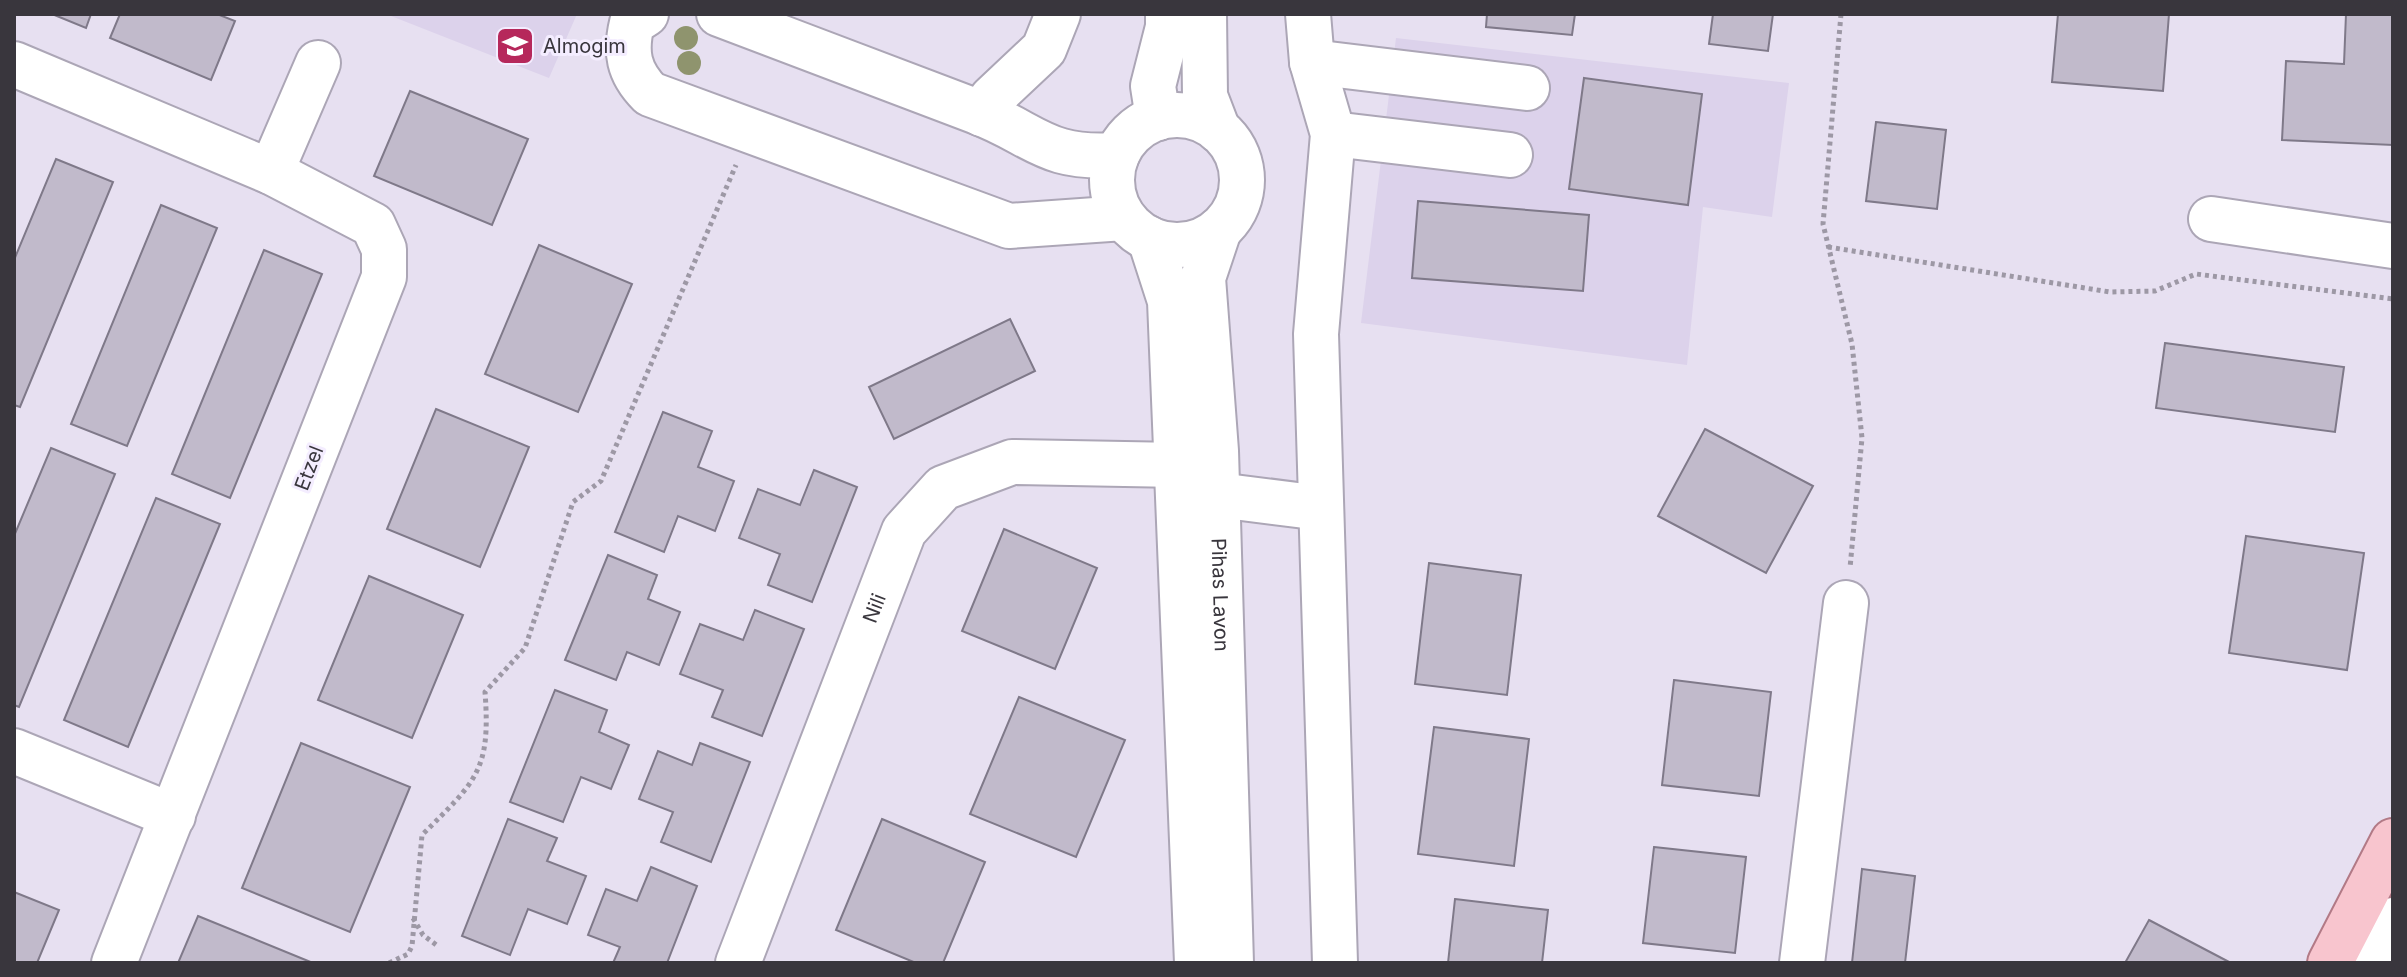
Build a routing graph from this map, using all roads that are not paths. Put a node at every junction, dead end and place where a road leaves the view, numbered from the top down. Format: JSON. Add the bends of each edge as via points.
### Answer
{"nodes":[{"id":1,"x":646,"y":14,"type":"edge"},
{"id":2,"x":719,"y":14,"type":"edge"},
{"id":3,"x":1058,"y":14,"type":"edge"},
{"id":4,"x":1168,"y":14,"type":"edge"},
{"id":5,"x":1204,"y":14,"type":"edge"},
{"id":6,"x":1308,"y":14,"type":"edge"},
{"id":7,"x":1312,"y":62,"type":"junction"},
{"id":8,"x":318,"y":63,"type":"dead end"},
{"id":9,"x":14,"y":64,"type":"edge"},
{"id":10,"x":1527,"y":88,"type":"dead end"},
{"id":11,"x":982,"y":114,"type":"junction"},
{"id":12,"x":1158,"y":118,"type":"junction"},
{"id":13,"x":1218,"y":130,"type":"junction"},
{"id":14,"x":1333,"y":134,"type":"junction"},
{"id":15,"x":1117,"y":155,"type":"junction"},
{"id":16,"x":1510,"y":155,"type":"dead end"},
{"id":17,"x":271,"y":172,"type":"junction"},
{"id":18,"x":2211,"y":219,"type":"dead end"},
{"id":19,"x":1137,"y":228,"type":"junction"},
{"id":20,"x":1219,"y":230,"type":"junction"},
{"id":21,"x":2393,"y":246,"type":"edge"},
{"id":22,"x":1179,"y":465,"type":"junction"},
{"id":23,"x":1218,"y":495,"type":"junction"},
{"id":24,"x":1321,"y":508,"type":"junction"},
{"id":25,"x":1846,"y":603,"type":"road end"},
{"id":26,"x":14,"y":751,"type":"edge"},
{"id":27,"x":173,"y":816,"type":"junction"},
{"id":28,"x":2393,"y":841,"type":"edge"},
{"id":29,"x":2393,"y":920,"type":"edge"},
{"id":30,"x":114,"y":963,"type":"edge"},
{"id":31,"x":738,"y":963,"type":"edge"},
{"id":32,"x":1197,"y":963,"type":"edge"},
{"id":33,"x":1231,"y":963,"type":"edge"},
{"id":34,"x":1335,"y":963,"type":"edge"},
{"id":35,"x":1802,"y":963,"type":"edge"},
{"id":36,"x":2330,"y":963,"type":"edge"},
{"id":37,"x":2369,"y":963,"type":"edge"}],
"edges":[{"from":1,"to":19,"type":"street","via":[[632,23],[627,45],[636,81],[650,94],[1009,226]]},
{"from":2,"to":11,"type":"street"},
{"from":3,"to":11,"type":"street","via":[[1044,49]]},
{"from":4,"to":12,"type":"street","via":[[1153,86]]},
{"from":5,"to":13,"type":"street","via":[[1205,96]]},
{"from":6,"to":7,"type":"street"},
{"from":7,"to":10,"type":"street"},
{"from":7,"to":14,"type":"street"},
{"from":8,"to":17,"type":"street"},
{"from":9,"to":17,"type":"street","name":"Etzel"},
{"from":11,"to":15,"type":"street","via":[[1049,150],[1082,157]]},
{"from":12,"to":13,"type":"street","via":[[1200,119]]},
{"from":12,"to":15,"type":"street","via":[[1141,127]]},
{"from":13,"to":20,"type":"street","via":[[1239,161],[1242,180],[1240,199]]},
{"from":14,"to":16,"type":"street"},
{"from":14,"to":24,"type":"street","via":[[1316,334]]},
{"from":15,"to":19,"type":"street","via":[[1112,187]]},
{"from":17,"to":27,"type":"street","name":"Etzel","via":[[373,225],[384,249],[384,277]]},
{"from":18,"to":21,"type":"street"},
{"from":19,"to":20,"type":"street","via":[[1186,245]]},
{"from":19,"to":22,"type":"street","name":"Pihas Lavon","via":[[1170,301]]},
{"from":20,"to":23,"type":"street","name":"Pihas Lavon","via":[[1203,278]]},
{"from":22,"to":31,"type":"street","name":"Nili","via":[[1012,462],[943,488],[904,531]]},
{"from":22,"to":32,"type":"street","name":"Pihas Lavon"},
{"from":23,"to":24,"type":"street"},
{"from":23,"to":33,"type":"street","name":"Pihas Lavon"},
{"from":24,"to":34,"type":"street"},
{"from":25,"to":35,"type":"street"},
{"from":26,"to":27,"type":"street"},
{"from":27,"to":30,"type":"street","name":"Etzel"},
{"from":28,"to":36,"type":"main road"},
{"from":29,"to":37,"type":"street"}]}
